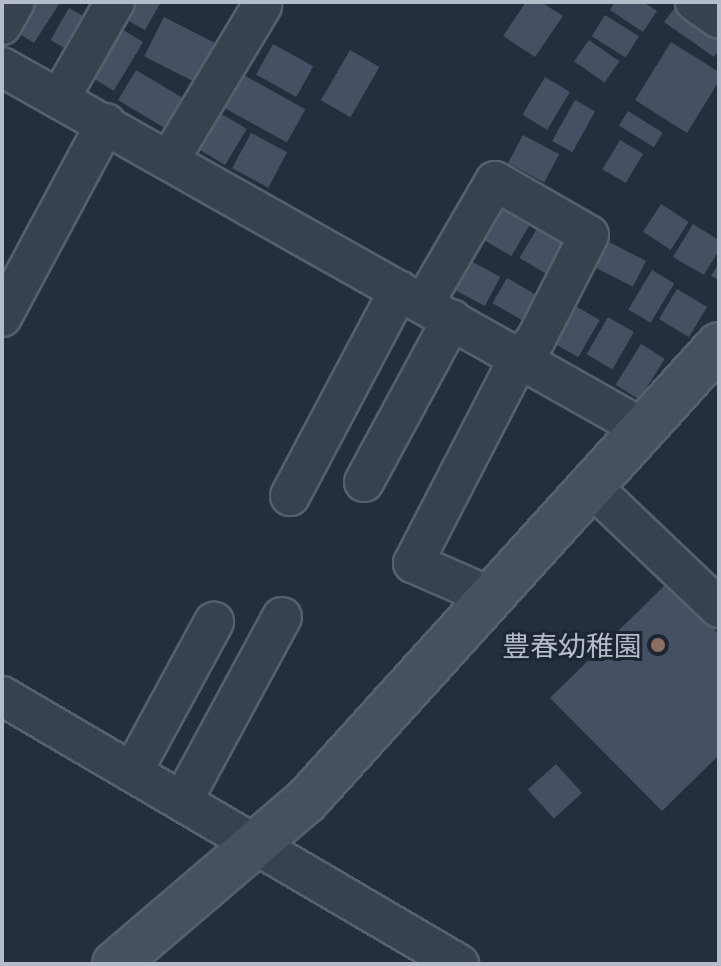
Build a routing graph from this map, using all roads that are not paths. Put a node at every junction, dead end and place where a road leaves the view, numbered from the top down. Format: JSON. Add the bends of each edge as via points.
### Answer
{"nodes":[{"id":1,"x":15,"y":2,"type":"edge"},
{"id":2,"x":115,"y":2,"type":"edge"},
{"id":3,"x":695,"y":2,"type":"edge"},
{"id":4,"x":262,"y":6,"type":"dead end"},
{"id":5,"x":719,"y":19,"type":"edge"},
{"id":6,"x":2,"y":25,"type":"edge"},
{"id":7,"x":2,"y":67,"type":"edge"},
{"id":8,"x":60,"y":98,"type":"junction"},
{"id":9,"x":106,"y":123,"type":"junction"},
{"id":10,"x":170,"y":159,"type":"junction"},
{"id":11,"x":425,"y":304,"type":"junction"},
{"id":12,"x":2,"y":317,"type":"edge"},
{"id":13,"x":719,"y":345,"type":"edge"},
{"id":14,"x":519,"y":358,"type":"junction"},
{"id":15,"x":644,"y":429,"type":"junction"},
{"id":16,"x":364,"y":482,"type":"dead end"},
{"id":17,"x":591,"y":486,"type":"junction"},
{"id":18,"x":290,"y":496,"type":"dead end"},
{"id":19,"x":491,"y":597,"type":"junction"},
{"id":20,"x":719,"y":608,"type":"edge"},
{"id":21,"x":282,"y":617,"type":"dead end"},
{"id":22,"x":214,"y":622,"type":"dead end"},
{"id":23,"x":2,"y":696,"type":"edge"},
{"id":24,"x":133,"y":771,"type":"junction"},
{"id":25,"x":183,"y":800,"type":"junction"},
{"id":26,"x":255,"y":841,"type":"junction"},
{"id":27,"x":115,"y":964,"type":"edge"},
{"id":28,"x":459,"y":964,"type":"edge"}],
"edges":[{"from":1,"to":6,"type":"street"},
{"from":2,"to":8,"type":"street"},
{"from":3,"to":5,"type":"street"},
{"from":4,"to":10,"type":"street"},
{"from":7,"to":8,"type":"street"},
{"from":8,"to":9,"type":"street"},
{"from":9,"to":10,"type":"street"},
{"from":9,"to":12,"type":"street"},
{"from":10,"to":11,"type":"street"},
{"from":11,"to":14,"type":"street"},
{"from":11,"to":14,"type":"street","via":[[495,181],[589,235],[535,341]]},
{"from":11,"to":16,"type":"street"},
{"from":11,"to":18,"type":"street"},
{"from":13,"to":15,"type":"street"},
{"from":14,"to":15,"type":"street"},
{"from":14,"to":19,"type":"street","via":[[413,563]]},
{"from":15,"to":17,"type":"street"},
{"from":17,"to":19,"type":"street"},
{"from":17,"to":20,"type":"street"},
{"from":19,"to":26,"type":"street","via":[[306,801]]},
{"from":21,"to":25,"type":"street"},
{"from":22,"to":24,"type":"street"},
{"from":23,"to":24,"type":"street"},
{"from":24,"to":25,"type":"street"},
{"from":25,"to":26,"type":"street"},
{"from":26,"to":27,"type":"street"},
{"from":26,"to":28,"type":"street"}]}
